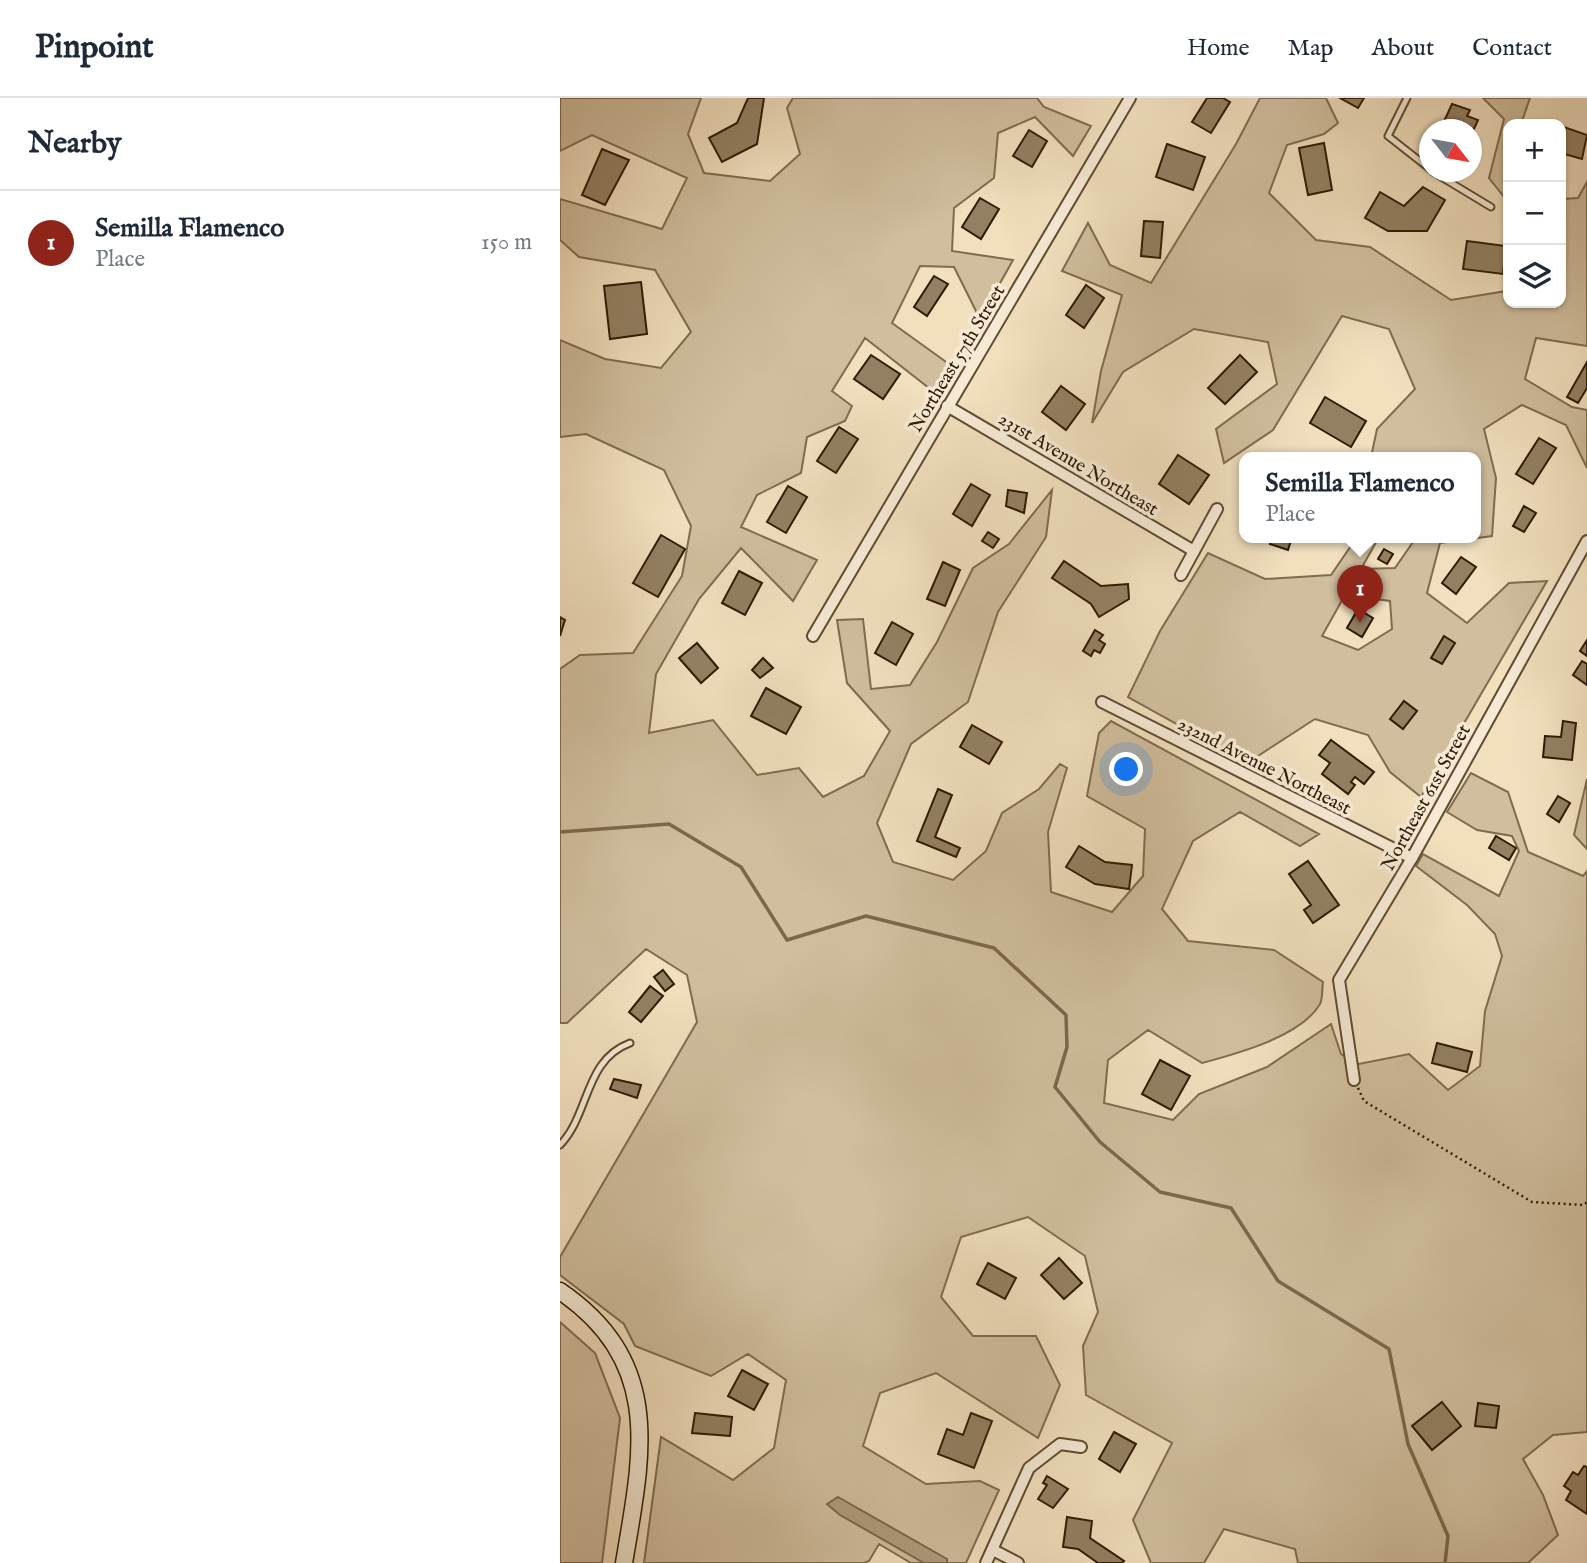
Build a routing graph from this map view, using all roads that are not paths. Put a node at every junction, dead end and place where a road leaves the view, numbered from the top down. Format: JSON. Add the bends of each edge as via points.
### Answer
{"nodes":[{"id":1,"x":1130,"y":98,"type":"edge"},
{"id":2,"x":1407,"y":98,"type":"edge"},
{"id":3,"x":1419,"y":161,"type":"edge"},
{"id":4,"x":1450,"y":182,"type":"edge"},
{"id":5,"x":1491,"y":207,"type":"dead end"},
{"id":6,"x":947,"y":406,"type":"junction"},
{"id":7,"x":1217,"y":509,"type":"dead end"},
{"id":8,"x":1587,"y":541,"type":"edge"},
{"id":9,"x":1194,"y":551,"type":"junction"},
{"id":10,"x":1181,"y":575,"type":"dead end"},
{"id":11,"x":813,"y":636,"type":"dead end"},
{"id":12,"x":1102,"y":702,"type":"dead end"},
{"id":13,"x":1412,"y":858,"type":"junction"},
{"id":14,"x":630,"y":1043,"type":"dead end"},
{"id":15,"x":1354,"y":1080,"type":"road end"},
{"id":16,"x":560,"y":1145,"type":"edge"},
{"id":17,"x":560,"y":1291,"type":"edge"},
{"id":18,"x":1081,"y":1447,"type":"dead end"},
{"id":19,"x":993,"y":1550,"type":"junction"},
{"id":20,"x":624,"y":1563,"type":"edge"},
{"id":21,"x":986,"y":1563,"type":"edge"},
{"id":22,"x":1018,"y":1563,"type":"edge"}],
"edges":[{"from":1,"to":6,"type":"street","name":"Northeast 57th Street"},
{"from":2,"to":3,"type":"lane","via":[[1388,136]]},
{"from":4,"to":5,"type":"lane"},
{"from":6,"to":9,"type":"street","name":"231st Avenue Northeast"},
{"from":6,"to":11,"type":"street","name":"Northeast 57th Street"},
{"from":7,"to":9,"type":"street"},
{"from":8,"to":13,"type":"street","name":"Northeast 61st Street"},
{"from":9,"to":10,"type":"street"},
{"from":12,"to":13,"type":"street","name":"232nd Avenue Northeast"},
{"from":13,"to":15,"type":"street","name":"Northeast 61st Street","via":[[1339,980]]},
{"from":14,"to":16,"type":"lane","via":[[604,1060]]},
{"from":17,"to":20,"type":"street","via":[[611,1338],[638,1396],[641,1440]]},
{"from":18,"to":19,"type":"street","via":[[1060,1444],[1029,1468]]},
{"from":19,"to":21,"type":"street"},
{"from":19,"to":22,"type":"street"}]}
